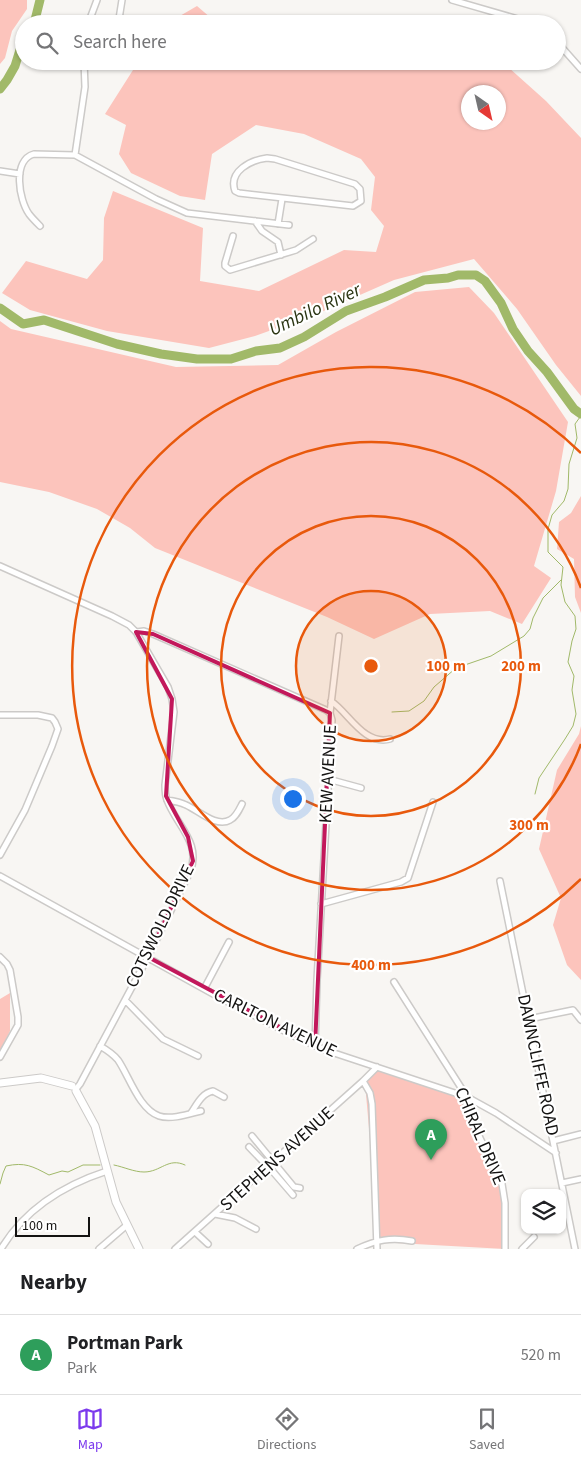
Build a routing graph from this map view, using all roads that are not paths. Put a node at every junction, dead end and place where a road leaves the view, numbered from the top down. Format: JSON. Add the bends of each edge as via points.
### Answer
{"nodes":[{"id":1,"x":97,"y":0,"type":"edge"},
{"id":2,"x":122,"y":0,"type":"edge"},
{"id":3,"x":452,"y":0,"type":"edge"},
{"id":4,"x":91,"y":15,"type":"edge"},
{"id":5,"x":120,"y":15,"type":"edge"},
{"id":6,"x":504,"y":15,"type":"edge"},
{"id":7,"x":566,"y":52,"type":"edge"},
{"id":8,"x":581,"y":69,"type":"edge"},
{"id":9,"x":84,"y":70,"type":"edge"},
{"id":10,"x":75,"y":155,"type":"junction"},
{"id":11,"x":0,"y":171,"type":"edge"},
{"id":12,"x":20,"y":174,"type":"junction"},
{"id":13,"x":282,"y":199,"type":"junction"},
{"id":14,"x":255,"y":221,"type":"junction"},
{"id":15,"x":278,"y":224,"type":"junction"},
{"id":16,"x":289,"y":225,"type":"dead end"},
{"id":17,"x":40,"y":226,"type":"dead end"},
{"id":18,"x":233,"y":236,"type":"dead end"},
{"id":19,"x":313,"y":239,"type":"dead end"},
{"id":20,"x":281,"y":255,"type":"junction"},
{"id":21,"x":0,"y":566,"type":"edge"},
{"id":22,"x":136,"y":632,"type":"junction"},
{"id":23,"x":339,"y":636,"type":"dead end"},
{"id":24,"x":331,"y":700,"type":"junction"},
{"id":25,"x":330,"y":713,"type":"junction"},
{"id":26,"x":0,"y":715,"type":"edge"},
{"id":27,"x":390,"y":739,"type":"dead end"},
{"id":28,"x":328,"y":779,"type":"junction"},
{"id":29,"x":361,"y":788,"type":"dead end"},
{"id":30,"x":167,"y":800,"type":"junction"},
{"id":31,"x":433,"y":802,"type":"dead end"},
{"id":32,"x":242,"y":804,"type":"dead end"},
{"id":33,"x":0,"y":855,"type":"edge"},
{"id":34,"x":0,"y":876,"type":"edge"},
{"id":35,"x":500,"y":880,"type":"dead end"},
{"id":36,"x":321,"y":904,"type":"junction"},
{"id":37,"x":229,"y":942,"type":"dead end"},
{"id":38,"x":0,"y":957,"type":"edge"},
{"id":39,"x":148,"y":958,"type":"junction"},
{"id":40,"x":394,"y":982,"type":"dead end"},
{"id":41,"x":204,"y":989,"type":"junction"},
{"id":42,"x":125,"y":1000,"type":"junction"},
{"id":43,"x":529,"y":1019,"type":"junction"},
{"id":44,"x":581,"y":1020,"type":"edge"},
{"id":45,"x":100,"y":1046,"type":"junction"},
{"id":46,"x":315,"y":1046,"type":"junction"},
{"id":47,"x":198,"y":1056,"type":"dead end"},
{"id":48,"x":0,"y":1057,"type":"edge"},
{"id":49,"x":377,"y":1067,"type":"junction"},
{"id":50,"x":363,"y":1081,"type":"junction"},
{"id":51,"x":0,"y":1083,"type":"edge"},
{"id":52,"x":73,"y":1089,"type":"junction"},
{"id":53,"x":224,"y":1096,"type":"dead end"},
{"id":54,"x":467,"y":1097,"type":"junction"},
{"id":55,"x":201,"y":1111,"type":"dead end"},
{"id":56,"x":192,"y":1113,"type":"junction"},
{"id":57,"x":581,"y":1134,"type":"edge"},
{"id":58,"x":252,"y":1136,"type":"dead end"},
{"id":59,"x":554,"y":1141,"type":"junction"},
{"id":60,"x":249,"y":1147,"type":"dead end"},
{"id":61,"x":556,"y":1153,"type":"junction"},
{"id":62,"x":274,"y":1162,"type":"junction"},
{"id":63,"x":268,"y":1167,"type":"junction"},
{"id":64,"x":107,"y":1172,"type":"junction"},
{"id":65,"x":581,"y":1179,"type":"edge"},
{"id":66,"x":562,"y":1184,"type":"junction"},
{"id":67,"x":300,"y":1188,"type":"dead end"},
{"id":68,"x":293,"y":1195,"type":"dead end"},
{"id":69,"x":215,"y":1214,"type":"junction"},
{"id":70,"x":127,"y":1225,"type":"junction"},
{"id":71,"x":256,"y":1229,"type":"dead end"},
{"id":72,"x":195,"y":1232,"type":"junction"},
{"id":73,"x":534,"y":1238,"type":"dead end"},
{"id":74,"x":412,"y":1241,"type":"dead end"},
{"id":75,"x":208,"y":1244,"type":"dead end"},
{"id":76,"x":377,"y":1246,"type":"edge"},
{"id":77,"x":1,"y":1249,"type":"edge"},
{"id":78,"x":98,"y":1249,"type":"edge"},
{"id":79,"x":139,"y":1249,"type":"edge"},
{"id":80,"x":176,"y":1249,"type":"edge"},
{"id":81,"x":357,"y":1249,"type":"edge"},
{"id":82,"x":504,"y":1249,"type":"edge"},
{"id":83,"x":522,"y":1249,"type":"edge"},
{"id":84,"x":575,"y":1249,"type":"edge"}],
"edges":[{"from":1,"to":4,"type":"street"},
{"from":2,"to":5,"type":"street"},
{"from":3,"to":6,"type":"street"},
{"from":7,"to":8,"type":"street"},
{"from":9,"to":10,"type":"street","via":[[85,87]]},
{"from":10,"to":12,"type":"street","via":[[30,156]]},
{"from":10,"to":14,"type":"street","via":[[181,211]]},
{"from":11,"to":12,"type":"street"},
{"from":12,"to":17,"type":"street","via":[[19,188],[24,205]]},
{"from":13,"to":13,"type":"street","via":[[353,206],[362,199],[355,184],[274,159],[253,162],[236,174],[234,188],[239,193]]},
{"from":13,"to":15,"type":"street"},
{"from":14,"to":15,"type":"street"},
{"from":14,"to":20,"type":"street","via":[[262,231],[278,242]]},
{"from":15,"to":16,"type":"street"},
{"from":18,"to":20,"type":"street","via":[[225,263],[230,270]]},
{"from":19,"to":20,"type":"street","via":[[301,248]]},
{"from":21,"to":22,"type":"street","name":"COTSWOLD DRIVE","via":[[112,616]]},
{"from":22,"to":25,"type":"street","name":"KEW AVENUE","via":[[153,634]]},
{"from":22,"to":30,"type":"street","name":"COTSWOLD DRIVE","via":[[172,698],[174,712],[165,785]]},
{"from":23,"to":24,"type":"street"},
{"from":24,"to":25,"type":"street"},
{"from":24,"to":27,"type":"street","via":[[367,734],[382,740]]},
{"from":25,"to":28,"type":"street","name":"KEW AVENUE"},
{"from":26,"to":33,"type":"street","via":[[46,716],[55,722],[58,729],[25,810]]},
{"from":28,"to":29,"type":"street"},
{"from":28,"to":36,"type":"street","name":"KEW AVENUE"},
{"from":30,"to":32,"type":"street","via":[[222,822],[231,820]]},
{"from":30,"to":39,"type":"street","name":"COTSWOLD DRIVE","via":[[188,837],[193,861]]},
{"from":31,"to":36,"type":"street","via":[[408,878]]},
{"from":34,"to":39,"type":"street","name":"CARLTON AVENUE"},
{"from":35,"to":43,"type":"street","name":"DAWNCLIFFE ROAD"},
{"from":36,"to":46,"type":"street","name":"KEW AVENUE"},
{"from":37,"to":41,"type":"street"},
{"from":38,"to":48,"type":"street","via":[[10,970],[18,1017],[18,1025]]},
{"from":39,"to":41,"type":"street","name":"CARLTON AVENUE"},
{"from":39,"to":42,"type":"street","name":"COTSWOLD DRIVE"},
{"from":40,"to":54,"type":"street","name":"CHIRAL DRIVE"},
{"from":41,"to":46,"type":"street","name":"CARLTON AVENUE"},
{"from":42,"to":45,"type":"street","name":"COTSWOLD DRIVE"},
{"from":42,"to":47,"type":"street","via":[[163,1039]]},
{"from":43,"to":44,"type":"street","via":[[570,1010]]},
{"from":43,"to":59,"type":"street","name":"DAWNCLIFFE ROAD"},
{"from":45,"to":52,"type":"street","name":"COTSWOLD DRIVE"},
{"from":45,"to":56,"type":"street","via":[[118,1061],[135,1091],[153,1113],[167,1117]]},
{"from":46,"to":49,"type":"street","name":"CARLTON AVENUE"},
{"from":49,"to":50,"type":"street","name":"STEPHENS AVENUE"},
{"from":49,"to":54,"type":"street","name":"CARLTON AVENUE"},
{"from":50,"to":62,"type":"street","name":"STEPHENS AVENUE"},
{"from":50,"to":76,"type":"street","via":[[372,1104]]},
{"from":51,"to":52,"type":"street","via":[[36,1078]]},
{"from":52,"to":64,"type":"street","via":[[99,1136]]},
{"from":53,"to":56,"type":"street","via":[[207,1092]]},
{"from":54,"to":61,"type":"street","name":"CARLTON AVENUE"},
{"from":54,"to":82,"type":"street","name":"CHIRAL DRIVE","via":[[468,1112],[502,1184]]},
{"from":55,"to":56,"type":"street"},
{"from":57,"to":59,"type":"street"},
{"from":58,"to":62,"type":"street"},
{"from":59,"to":61,"type":"street","name":"DAWNCLIFFE ROAD"},
{"from":60,"to":63,"type":"street"},
{"from":61,"to":66,"type":"street","name":"DAWNCLIFFE ROAD"},
{"from":62,"to":63,"type":"street","name":"STEPHENS AVENUE"},
{"from":62,"to":67,"type":"street","via":[[294,1187]]},
{"from":63,"to":68,"type":"street"},
{"from":63,"to":69,"type":"street","name":"STEPHENS AVENUE"},
{"from":64,"to":70,"type":"street"},
{"from":64,"to":77,"type":"street","via":[[79,1182],[46,1200],[24,1218]]},
{"from":65,"to":66,"type":"street"},
{"from":66,"to":84,"type":"street","name":"DAWNCLIFFE ROAD"},
{"from":69,"to":71,"type":"street","via":[[235,1218]]},
{"from":69,"to":72,"type":"street","name":"STEPHENS AVENUE"},
{"from":70,"to":78,"type":"street"},
{"from":70,"to":79,"type":"street"},
{"from":72,"to":75,"type":"street"},
{"from":72,"to":80,"type":"street","name":"STEPHENS AVENUE"},
{"from":73,"to":83,"type":"street"},
{"from":74,"to":76,"type":"street","via":[[391,1238]]},
{"from":76,"to":81,"type":"street","via":[[368,1244]]}]}
